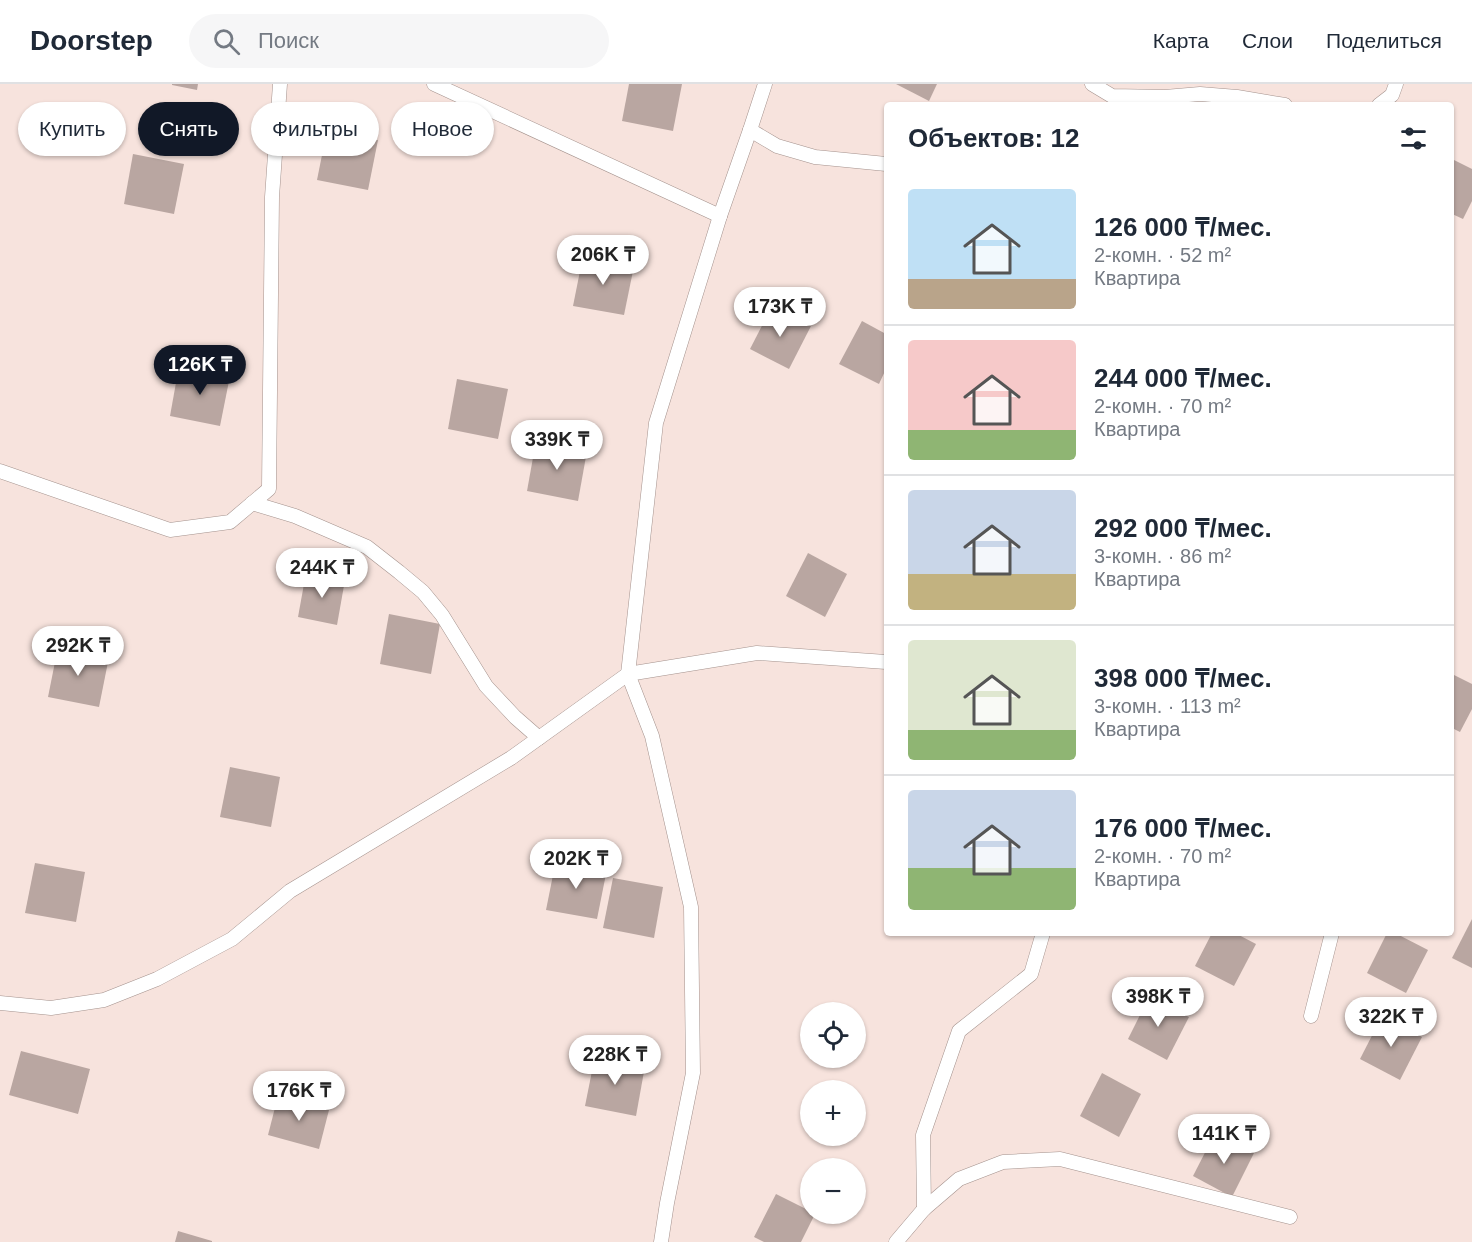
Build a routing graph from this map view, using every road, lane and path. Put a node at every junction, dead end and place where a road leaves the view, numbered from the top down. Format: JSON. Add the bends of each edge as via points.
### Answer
{"nodes":[{"id":1,"x":280,"y":84,"type":"edge"},
{"id":2,"x":434,"y":84,"type":"edge"},
{"id":3,"x":765,"y":84,"type":"edge"},
{"id":4,"x":1092,"y":84,"type":"edge"},
{"id":5,"x":1396,"y":84,"type":"edge"},
{"id":6,"x":1110,"y":100,"type":"edge"},
{"id":7,"x":1267,"y":102,"type":"edge"},
{"id":8,"x":1383,"y":102,"type":"edge"},
{"id":9,"x":750,"y":130,"type":"junction"},
{"id":10,"x":884,"y":164,"type":"edge"},
{"id":11,"x":720,"y":216,"type":"junction"},
{"id":12,"x":0,"y":471,"type":"edge"},
{"id":13,"x":252,"y":503,"type":"junction"},
{"id":14,"x":884,"y":662,"type":"edge"},
{"id":15,"x":628,"y":674,"type":"junction"},
{"id":16,"x":539,"y":738,"type":"junction"},
{"id":17,"x":1042,"y":936,"type":"edge"},
{"id":18,"x":1331,"y":936,"type":"edge"},
{"id":19,"x":0,"y":1003,"type":"edge"},
{"id":20,"x":1311,"y":1016,"type":"dead end"},
{"id":21,"x":924,"y":1209,"type":"junction"},
{"id":22,"x":1290,"y":1217,"type":"dead end"},
{"id":23,"x":661,"y":1242,"type":"edge"},
{"id":24,"x":896,"y":1242,"type":"edge"}],
"edges":[{"from":1,"to":13,"type":"lane","via":[[272,197],[269,489]]},
{"from":2,"to":11,"type":"lane"},
{"from":3,"to":9,"type":"lane"},
{"from":4,"to":6,"type":"lane"},
{"from":5,"to":8,"type":"lane","via":[[1392,96]]},
{"from":6,"to":7,"type":"lane","via":[[1200,94]]},
{"from":9,"to":10,"type":"lane","via":[[777,146],[815,157]]},
{"from":9,"to":11,"type":"lane"},
{"from":11,"to":15,"type":"lane","via":[[656,423]]},
{"from":12,"to":13,"type":"lane","via":[[170,530],[230,522]]},
{"from":13,"to":16,"type":"lane","via":[[296,516],[368,548],[399,572],[442,615],[486,686]]},
{"from":14,"to":15,"type":"lane","via":[[757,652]]},
{"from":15,"to":16,"type":"lane"},
{"from":15,"to":23,"type":"lane","via":[[652,736],[691,907],[693,1073]]},
{"from":16,"to":19,"type":"lane","via":[[290,891],[232,939],[157,979],[104,1000],[72,1005],[51,1008]]},
{"from":17,"to":21,"type":"lane","via":[[1031,974],[959,1031],[923,1135]]},
{"from":18,"to":20,"type":"lane"},
{"from":21,"to":22,"type":"lane","via":[[960,1179],[1004,1162],[1060,1159]]},
{"from":21,"to":24,"type":"lane"}]}
